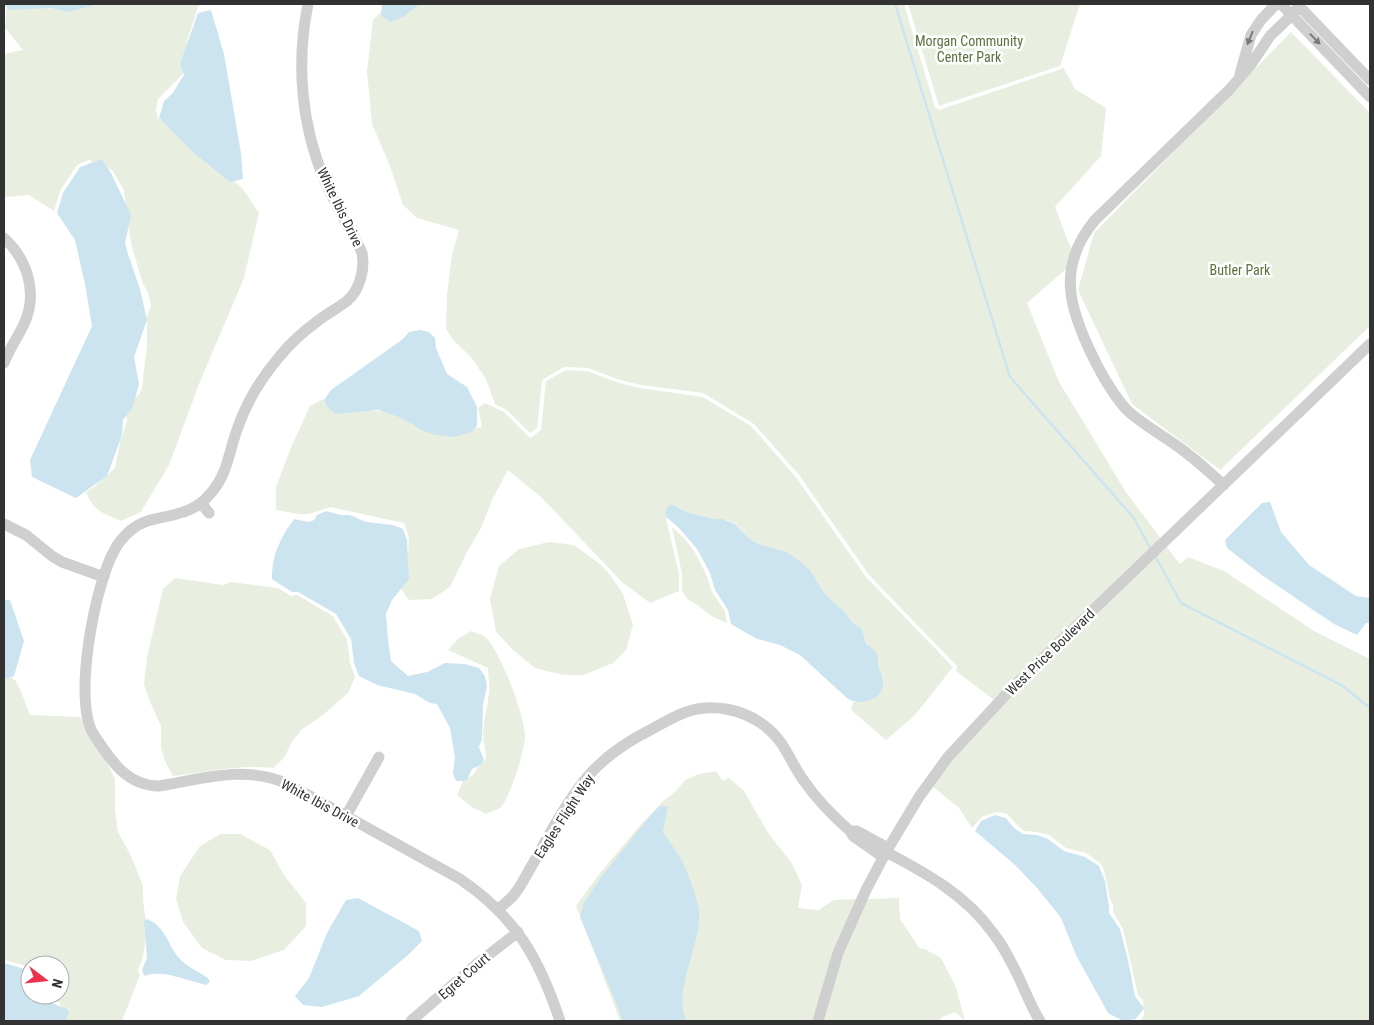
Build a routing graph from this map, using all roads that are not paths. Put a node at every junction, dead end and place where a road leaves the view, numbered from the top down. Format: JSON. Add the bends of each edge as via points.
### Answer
{"nodes":[{"id":1,"x":308,"y":4,"type":"edge"},
{"id":2,"x":1276,"y":4,"type":"edge"},
{"id":3,"x":1281,"y":4,"type":"edge"},
{"id":4,"x":1296,"y":9,"type":"edge"},
{"id":5,"x":1238,"y":80,"type":"junction"},
{"id":6,"x":1370,"y":80,"type":"edge"},
{"id":7,"x":1370,"y":97,"type":"edge"},
{"id":8,"x":4,"y":238,"type":"edge"},
{"id":9,"x":1370,"y":344,"type":"edge"},
{"id":10,"x":4,"y":362,"type":"edge"},
{"id":11,"x":1224,"y":485,"type":"junction"},
{"id":12,"x":201,"y":503,"type":"junction"},
{"id":13,"x":209,"y":513,"type":"dead end"},
{"id":14,"x":4,"y":524,"type":"edge"},
{"id":15,"x":104,"y":577,"type":"junction"},
{"id":16,"x":379,"y":757,"type":"dead end"},
{"id":17,"x":346,"y":816,"type":"junction"},
{"id":18,"x":886,"y":853,"type":"junction"},
{"id":19,"x":499,"y":909,"type":"junction"},
{"id":20,"x":518,"y":932,"type":"junction"},
{"id":21,"x":411,"y":1021,"type":"edge"},
{"id":22,"x":560,"y":1021,"type":"edge"},
{"id":23,"x":818,"y":1021,"type":"edge"},
{"id":24,"x":1040,"y":1021,"type":"edge"}],
"edges":[{"from":1,"to":12,"type":"street","name":"White Ibis Drive","via":[[302,66],[308,125],[325,182],[362,252],[362,271],[356,290],[349,299],[300,335],[264,377],[243,414],[223,475]]},
{"from":2,"to":5,"type":"street","one_way":true,"via":[[1251,35]]},
{"from":3,"to":4,"type":"street"},
{"from":4,"to":5,"type":"street","via":[[1270,36]]},
{"from":4,"to":6,"type":"street"},
{"from":4,"to":7,"type":"street","one_way":true},
{"from":5,"to":11,"type":"street","via":[[1091,224],[1077,249],[1070,281],[1077,322],[1114,394],[1134,415],[1189,454]]},
{"from":8,"to":10,"type":"street","via":[[26,269],[31,294],[26,322]]},
{"from":9,"to":11,"type":"street","name":"West Price Boulevard"},
{"from":11,"to":18,"type":"street","name":"West Price Boulevard","via":[[1013,687],[948,757],[919,797]]},
{"from":12,"to":13,"type":"street"},
{"from":12,"to":15,"type":"street","name":"White Ibis Drive","via":[[181,513],[144,522],[131,530],[114,551]]},
{"from":14,"to":15,"type":"street","via":[[26,534],[62,562]]},
{"from":15,"to":17,"type":"street","name":"White Ibis Drive","via":[[89,642],[87,715],[93,734],[124,773],[135,781],[152,786],[234,774],[263,776],[290,785]]},
{"from":16,"to":17,"type":"street"},
{"from":17,"to":19,"type":"street","name":"White Ibis Drive","via":[[460,879]]},
{"from":18,"to":19,"type":"street","name":"Eagles Flight Way","via":[[853,836],[823,806],[785,747],[767,727],[735,711],[697,709],[640,735],[600,764],[576,792],[519,888]]},
{"from":18,"to":23,"type":"street","name":"West Price Boulevard","via":[[847,932]]},
{"from":18,"to":24,"type":"street","name":"Eagles Flight Way","via":[[953,892],[980,917],[1011,962]]},
{"from":19,"to":20,"type":"street","name":"White Ibis Drive"},
{"from":20,"to":21,"type":"street","name":"Egret Court"},
{"from":20,"to":22,"type":"street","name":"White Ibis Drive","via":[[540,972]]}]}
